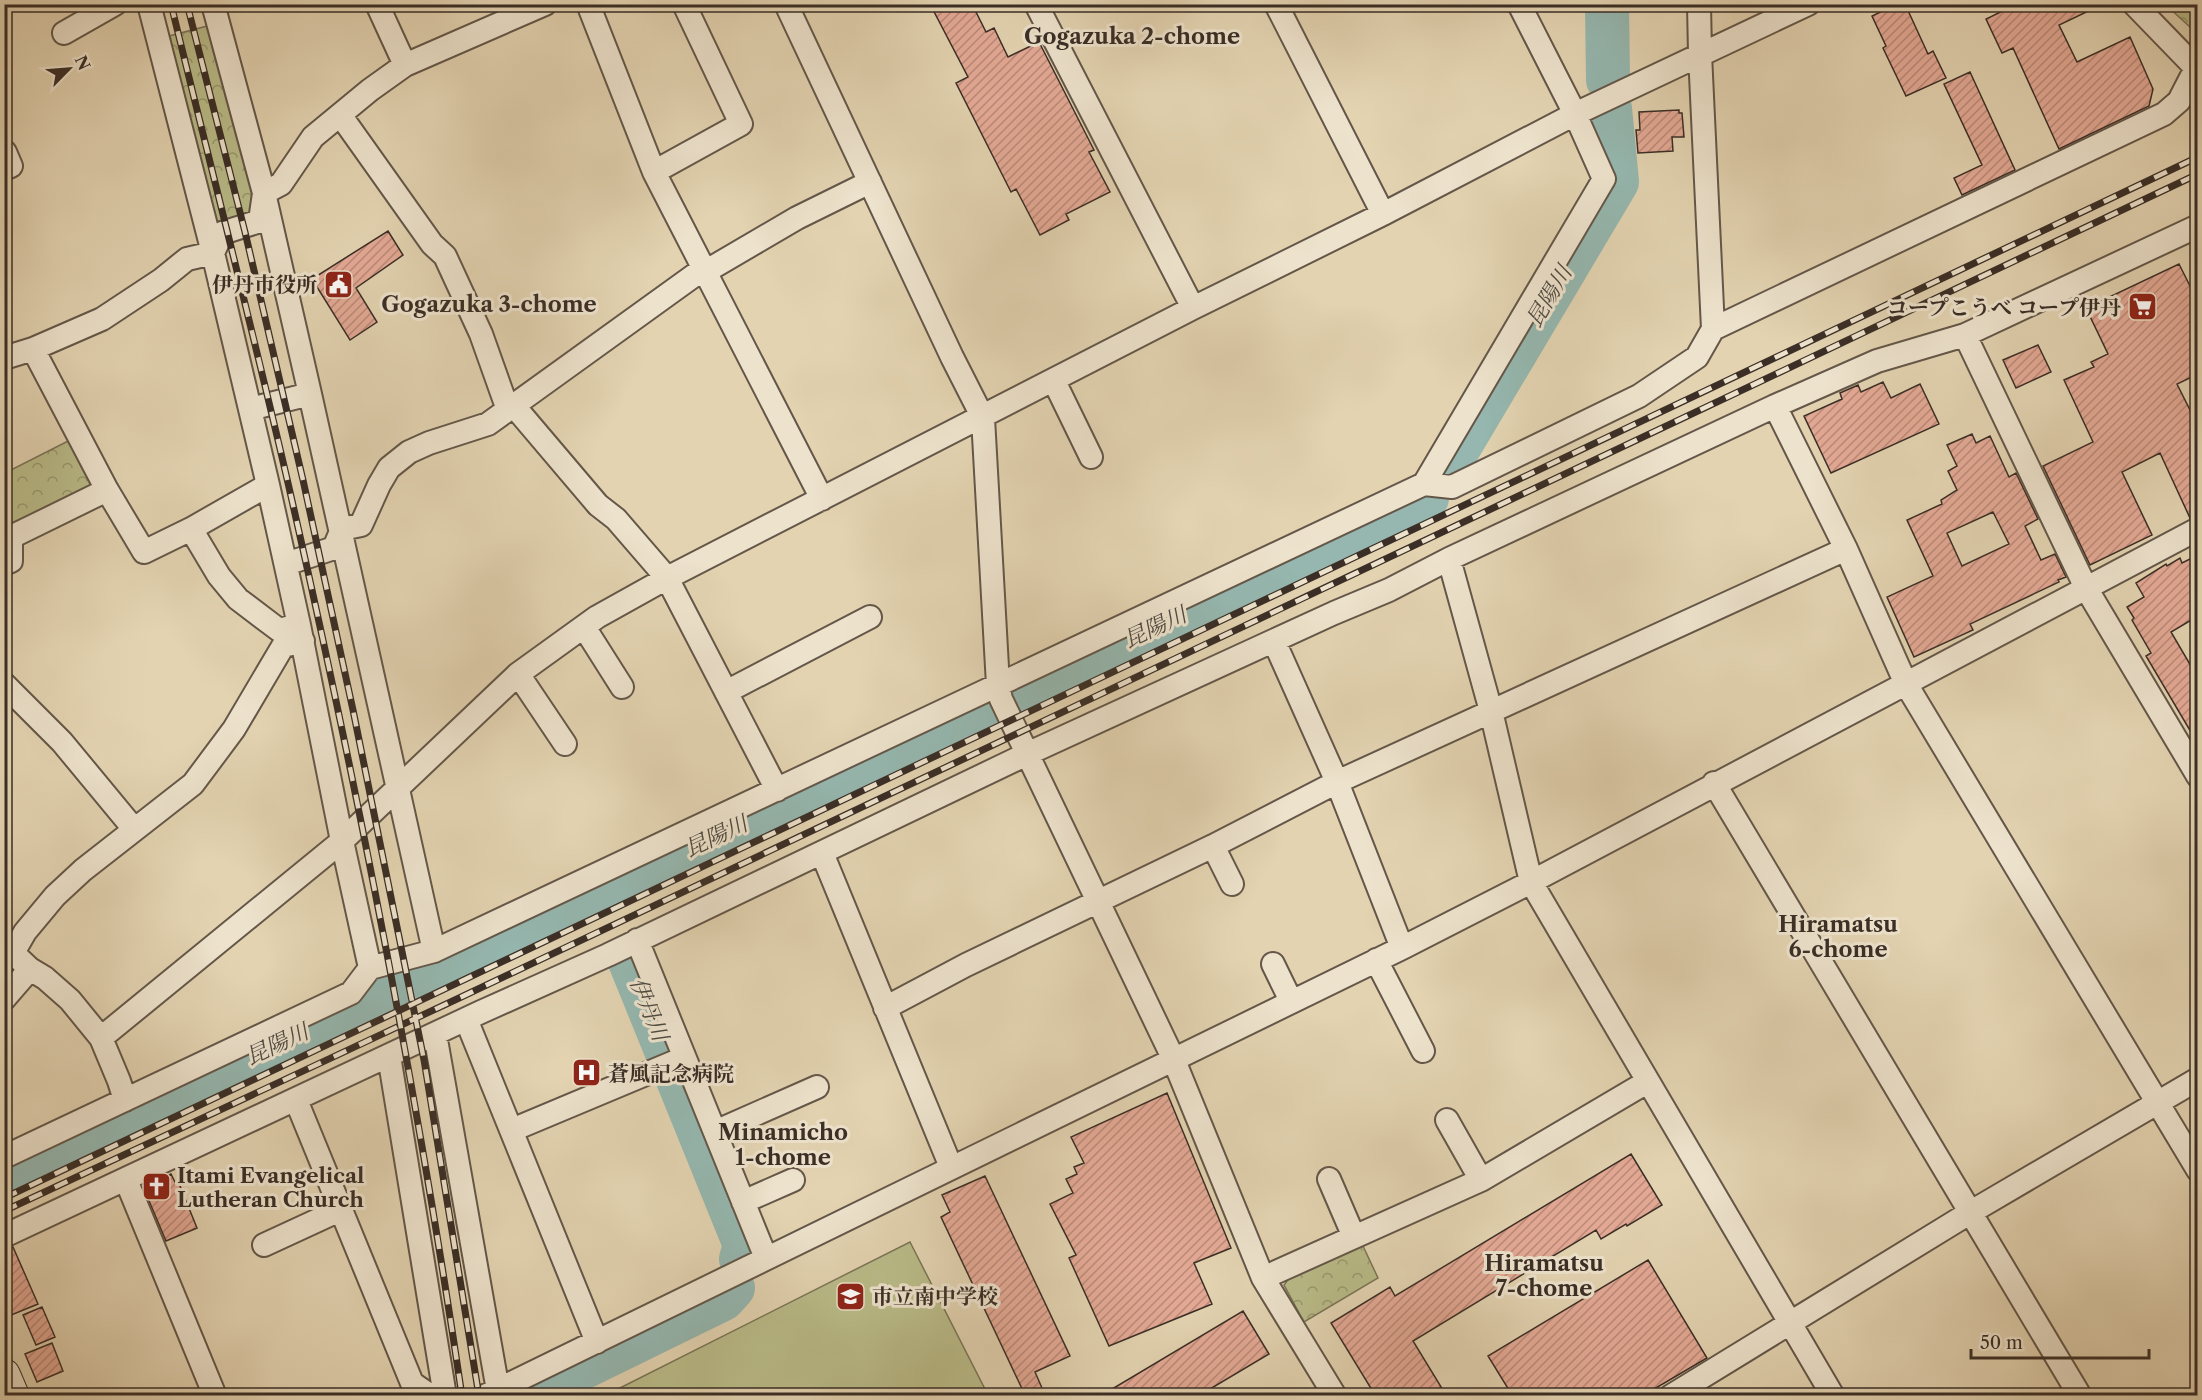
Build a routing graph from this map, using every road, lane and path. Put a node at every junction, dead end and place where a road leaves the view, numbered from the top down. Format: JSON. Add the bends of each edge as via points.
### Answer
{"nodes":[{"id":1,"x":115,"y":4,"type":"edge"},
{"id":2,"x":149,"y":4,"type":"edge"},
{"id":3,"x":213,"y":4,"type":"edge"},
{"id":4,"x":377,"y":4,"type":"edge"},
{"id":5,"x":545,"y":4,"type":"edge"},
{"id":6,"x":591,"y":4,"type":"edge"},
{"id":7,"x":684,"y":4,"type":"edge"},
{"id":8,"x":786,"y":4,"type":"edge"},
{"id":9,"x":1036,"y":4,"type":"edge"},
{"id":10,"x":1276,"y":4,"type":"edge"},
{"id":11,"x":1519,"y":4,"type":"edge"},
{"id":12,"x":1699,"y":4,"type":"edge"},
{"id":13,"x":1808,"y":4,"type":"edge"},
{"id":14,"x":2134,"y":4,"type":"edge"},
{"id":15,"x":64,"y":33,"type":"dead end"},
{"id":16,"x":1700,"y":54,"type":"junction"},
{"id":17,"x":405,"y":65,"type":"junction"},
{"id":18,"x":2197,"y":67,"type":"edge"},
{"id":19,"x":1575,"y":114,"type":"junction"},
{"id":20,"x":341,"y":116,"type":"junction"},
{"id":21,"x":654,"y":172,"type":"junction"},
{"id":22,"x":870,"y":182,"type":"junction"},
{"id":23,"x":264,"y":193,"type":"junction"},
{"id":24,"x":1383,"y":214,"type":"junction"},
{"id":25,"x":2198,"y":226,"type":"edge"},
{"id":26,"x":213,"y":254,"type":"junction"},
{"id":27,"x":703,"y":269,"type":"junction"},
{"id":28,"x":1193,"y":308,"type":"junction"},
{"id":29,"x":1713,"y":329,"type":"junction"},
{"id":30,"x":1965,"y":335,"type":"junction"},
{"id":31,"x":33,"y":350,"type":"junction"},
{"id":32,"x":4,"y":358,"type":"edge"},
{"id":33,"x":1054,"y":381,"type":"junction"},
{"id":34,"x":310,"y":394,"type":"junction"},
{"id":35,"x":1775,"y":406,"type":"junction"},
{"id":36,"x":511,"y":408,"type":"junction"},
{"id":37,"x":250,"y":409,"type":"junction"},
{"id":38,"x":983,"y":417,"type":"junction"},
{"id":39,"x":1091,"y":457,"type":"dead end"},
{"id":40,"x":1424,"y":484,"type":"junction"},
{"id":41,"x":268,"y":486,"type":"junction"},
{"id":42,"x":107,"y":490,"type":"junction"},
{"id":43,"x":822,"y":499,"type":"junction"},
{"id":44,"x":191,"y":529,"type":"junction"},
{"id":45,"x":342,"y":529,"type":"junction"},
{"id":46,"x":2198,"y":529,"type":"edge"},
{"id":47,"x":1845,"y":549,"type":"junction"},
{"id":48,"x":1449,"y":559,"type":"junction"},
{"id":49,"x":4,"y":564,"type":"edge"},
{"id":50,"x":286,"y":564,"type":"junction"},
{"id":51,"x":667,"y":578,"type":"junction"},
{"id":52,"x":2086,"y":588,"type":"junction"},
{"id":53,"x":870,"y":617,"type":"dead end"},
{"id":54,"x":584,"y":627,"type":"junction"},
{"id":55,"x":301,"y":633,"type":"junction"},
{"id":56,"x":1274,"y":641,"type":"junction"},
{"id":57,"x":518,"y":674,"type":"junction"},
{"id":58,"x":4,"y":684,"type":"edge"},
{"id":59,"x":1906,"y":684,"type":"junction"},
{"id":60,"x":999,"y":685,"type":"junction"},
{"id":61,"x":622,"y":687,"type":"dead end"},
{"id":62,"x":726,"y":692,"type":"junction"},
{"id":63,"x":1491,"y":711,"type":"junction"},
{"id":64,"x":565,"y":744,"type":"dead end"},
{"id":65,"x":1027,"y":754,"type":"junction"},
{"id":66,"x":2198,"y":776,"type":"edge"},
{"id":67,"x":1337,"y":782,"type":"junction"},
{"id":68,"x":1714,"y":783,"type":"junction"},
{"id":69,"x":398,"y":785,"type":"junction"},
{"id":70,"x":777,"y":790,"type":"junction"},
{"id":71,"x":134,"y":829,"type":"junction"},
{"id":72,"x":342,"y":841,"type":"junction"},
{"id":73,"x":1213,"y":846,"type":"junction"},
{"id":74,"x":822,"y":853,"type":"junction"},
{"id":75,"x":1531,"y":882,"type":"junction"},
{"id":76,"x":1232,"y":884,"type":"dead end"},
{"id":77,"x":1099,"y":901,"type":"junction"},
{"id":78,"x":637,"y":940,"type":"junction"},
{"id":79,"x":1402,"y":948,"type":"junction"},
{"id":80,"x":434,"y":951,"type":"junction"},
{"id":81,"x":1376,"y":960,"type":"junction"},
{"id":82,"x":1273,"y":964,"type":"dead end"},
{"id":83,"x":370,"y":968,"type":"junction"},
{"id":84,"x":30,"y":969,"type":"junction"},
{"id":85,"x":4,"y":999,"type":"edge"},
{"id":86,"x":1291,"y":1001,"type":"junction"},
{"id":87,"x":885,"y":1008,"type":"junction"},
{"id":88,"x":466,"y":1019,"type":"junction"},
{"id":89,"x":435,"y":1034,"type":"junction"},
{"id":90,"x":102,"y":1038,"type":"junction"},
{"id":91,"x":1423,"y":1051,"type":"dead end"},
{"id":92,"x":389,"y":1056,"type":"junction"},
{"id":93,"x":684,"y":1058,"type":"junction"},
{"id":94,"x":1173,"y":1058,"type":"junction"},
{"id":95,"x":2198,"y":1079,"type":"edge"},
{"id":96,"x":1647,"y":1082,"type":"junction"},
{"id":97,"x":817,"y":1087,"type":"dead end"},
{"id":98,"x":124,"y":1100,"type":"junction"},
{"id":99,"x":296,"y":1100,"type":"junction"},
{"id":100,"x":2157,"y":1103,"type":"junction"},
{"id":101,"x":1447,"y":1120,"type":"dead end"},
{"id":102,"x":512,"y":1130,"type":"junction"},
{"id":103,"x":715,"y":1132,"type":"junction"},
{"id":104,"x":4,"y":1157,"type":"edge"},
{"id":105,"x":951,"y":1167,"type":"junction"},
{"id":106,"x":2198,"y":1170,"type":"edge"},
{"id":107,"x":1329,"y":1179,"type":"dead end"},
{"id":108,"x":1481,"y":1179,"type":"junction"},
{"id":109,"x":126,"y":1180,"type":"junction"},
{"id":110,"x":793,"y":1180,"type":"dead end"},
{"id":111,"x":743,"y":1202,"type":"junction"},
{"id":112,"x":342,"y":1209,"type":"junction"},
{"id":113,"x":1971,"y":1212,"type":"junction"},
{"id":114,"x":4,"y":1236,"type":"edge"},
{"id":115,"x":1354,"y":1237,"type":"junction"},
{"id":116,"x":264,"y":1245,"type":"dead end"},
{"id":117,"x":766,"y":1258,"type":"junction"},
{"id":118,"x":1263,"y":1278,"type":"junction"},
{"id":119,"x":1789,"y":1324,"type":"junction"},
{"id":120,"x":597,"y":1342,"type":"junction"},
{"id":121,"x":4,"y":1375,"type":"edge"},
{"id":122,"x":494,"y":1393,"type":"edge"},
{"id":123,"x":13,"y":1395,"type":"edge"},
{"id":124,"x":215,"y":1395,"type":"edge"},
{"id":125,"x":431,"y":1395,"type":"edge"},
{"id":126,"x":445,"y":1395,"type":"edge"},
{"id":127,"x":1335,"y":1395,"type":"edge"},
{"id":128,"x":1671,"y":1395,"type":"edge"},
{"id":129,"x":1833,"y":1395,"type":"edge"},
{"id":130,"x":2080,"y":1395,"type":"edge"}],
"edges":[{"from":1,"to":15,"type":"street"},
{"from":2,"to":26,"type":"street"},
{"from":3,"to":23,"type":"street"},
{"from":4,"to":17,"type":"street"},
{"from":5,"to":17,"type":"street"},
{"from":6,"to":21,"type":"street"},
{"from":7,"to":21,"type":"street","via":[[741,124]]},
{"from":8,"to":22,"type":"street"},
{"from":9,"to":28,"type":"street"},
{"from":10,"to":24,"type":"street"},
{"from":11,"to":19,"type":"street"},
{"from":12,"to":16,"type":"street"},
{"from":13,"to":16,"type":"street"},
{"from":14,"to":18,"type":"street"},
{"from":16,"to":19,"type":"street"},
{"from":16,"to":29,"type":"street"},
{"from":17,"to":20,"type":"street"},
{"from":18,"to":29,"type":"street","via":[[2180,99],[2164,114]]},
{"from":19,"to":24,"type":"street"},
{"from":19,"to":40,"type":"street","via":[[1604,179]]},
{"from":20,"to":23,"type":"street","via":[[313,136],[281,184]]},
{"from":20,"to":36,"type":"street","via":[[432,244],[445,256]]},
{"from":21,"to":27,"type":"street"},
{"from":22,"to":27,"type":"street"},
{"from":22,"to":38,"type":"street"},
{"from":23,"to":26,"type":"street","via":[[260,221],[222,233]]},
{"from":23,"to":34,"type":"street"},
{"from":24,"to":28,"type":"street"},
{"from":25,"to":30,"type":"street"},
{"from":26,"to":31,"type":"street","via":[[187,259],[102,319]]},
{"from":26,"to":37,"type":"street"},
{"from":27,"to":36,"type":"street"},
{"from":27,"to":43,"type":"street"},
{"from":28,"to":33,"type":"street"},
{"from":29,"to":40,"type":"street","via":[[1697,357],[1639,396],[1452,487]]},
{"from":30,"to":35,"type":"street","via":[[1877,361]]},
{"from":30,"to":52,"type":"street"},
{"from":31,"to":32,"type":"street"},
{"from":31,"to":42,"type":"street"},
{"from":33,"to":38,"type":"street"},
{"from":33,"to":39,"type":"street"},
{"from":34,"to":37,"type":"street"},
{"from":34,"to":45,"type":"street"},
{"from":35,"to":47,"type":"street"},
{"from":35,"to":48,"type":"street"},
{"from":36,"to":45,"type":"street","via":[[488,424],[429,442],[409,453],[389,468],[361,525]]},
{"from":36,"to":51,"type":"street"},
{"from":37,"to":41,"type":"street"},
{"from":38,"to":43,"type":"street"},
{"from":38,"to":60,"type":"street"},
{"from":40,"to":60,"type":"street"},
{"from":41,"to":44,"type":"street"},
{"from":41,"to":50,"type":"street"},
{"from":42,"to":44,"type":"street","via":[[144,552]]},
{"from":42,"to":49,"type":"street","via":[[11,537],[11,561]]},
{"from":43,"to":51,"type":"street"},
{"from":44,"to":55,"type":"street","via":[[238,599],[279,630]]},
{"from":45,"to":50,"type":"street","via":[[334,548]]},
{"from":45,"to":69,"type":"street"},
{"from":46,"to":52,"type":"street"},
{"from":47,"to":59,"type":"street"},
{"from":47,"to":63,"type":"street"},
{"from":48,"to":56,"type":"street"},
{"from":48,"to":63,"type":"street"},
{"from":50,"to":55,"type":"street"},
{"from":51,"to":54,"type":"street"},
{"from":51,"to":62,"type":"street"},
{"from":52,"to":59,"type":"street"},
{"from":52,"to":66,"type":"street"},
{"from":53,"to":62,"type":"street"},
{"from":54,"to":57,"type":"street"},
{"from":54,"to":61,"type":"street"},
{"from":55,"to":71,"type":"street","via":[[283,646],[234,729],[193,784]]},
{"from":55,"to":72,"type":"street"},
{"from":56,"to":65,"type":"street"},
{"from":56,"to":67,"type":"street"},
{"from":57,"to":64,"type":"street"},
{"from":57,"to":69,"type":"street"},
{"from":58,"to":71,"type":"street","via":[[62,742]]},
{"from":59,"to":68,"type":"street"},
{"from":59,"to":100,"type":"street"},
{"from":60,"to":65,"type":"street","via":[[1001,699]]},
{"from":60,"to":70,"type":"street"},
{"from":62,"to":70,"type":"street"},
{"from":63,"to":67,"type":"street"},
{"from":63,"to":75,"type":"street"},
{"from":65,"to":74,"type":"street"},
{"from":65,"to":77,"type":"street"},
{"from":67,"to":73,"type":"street"},
{"from":67,"to":79,"type":"street"},
{"from":68,"to":75,"type":"street"},
{"from":68,"to":113,"type":"street"},
{"from":69,"to":72,"type":"street"},
{"from":69,"to":80,"type":"street"},
{"from":70,"to":80,"type":"street"},
{"from":71,"to":84,"type":"street","via":[[55,896],[25,932],[13,953]]},
{"from":72,"to":83,"type":"street"},
{"from":72,"to":90,"type":"street"},
{"from":73,"to":76,"type":"street"},
{"from":73,"to":77,"type":"street"},
{"from":74,"to":78,"type":"street"},
{"from":74,"to":87,"type":"street"},
{"from":75,"to":79,"type":"street"},
{"from":75,"to":96,"type":"street"},
{"from":77,"to":87,"type":"street"},
{"from":77,"to":94,"type":"street"},
{"from":78,"to":88,"type":"street"},
{"from":78,"to":93,"type":"street"},
{"from":79,"to":81,"type":"street"},
{"from":80,"to":83,"type":"street"},
{"from":81,"to":86,"type":"street"},
{"from":81,"to":91,"type":"street"},
{"from":82,"to":86,"type":"street"},
{"from":83,"to":98,"type":"street","via":[[351,993]]},
{"from":84,"to":85,"type":"street"},
{"from":84,"to":90,"type":"street","via":[[70,1000]]},
{"from":86,"to":94,"type":"street"},
{"from":87,"to":105,"type":"street"},
{"from":88,"to":89,"type":"street"},
{"from":88,"to":102,"type":"street"},
{"from":89,"to":92,"type":"street"},
{"from":89,"to":122,"type":"street"},
{"from":90,"to":98,"type":"street"},
{"from":92,"to":99,"type":"street"},
{"from":92,"to":126,"type":"street"},
{"from":93,"to":102,"type":"street"},
{"from":93,"to":103,"type":"street"},
{"from":94,"to":105,"type":"street"},
{"from":94,"to":118,"type":"street"},
{"from":95,"to":100,"type":"street"},
{"from":96,"to":108,"type":"street"},
{"from":96,"to":119,"type":"street"},
{"from":97,"to":103,"type":"street"},
{"from":98,"to":104,"type":"street"},
{"from":99,"to":109,"type":"street"},
{"from":99,"to":112,"type":"street"},
{"from":100,"to":106,"type":"street"},
{"from":100,"to":113,"type":"street"},
{"from":101,"to":108,"type":"street"},
{"from":102,"to":120,"type":"street"},
{"from":103,"to":111,"type":"street"},
{"from":105,"to":117,"type":"street"},
{"from":107,"to":115,"type":"street"},
{"from":108,"to":115,"type":"street"},
{"from":109,"to":114,"type":"street"},
{"from":109,"to":124,"type":"street"},
{"from":110,"to":111,"type":"street"},
{"from":111,"to":117,"type":"street"},
{"from":112,"to":116,"type":"street"},
{"from":112,"to":125,"type":"street","via":[[412,1383]]},
{"from":113,"to":119,"type":"street"},
{"from":113,"to":130,"type":"street"},
{"from":115,"to":118,"type":"street"},
{"from":117,"to":120,"type":"street"},
{"from":118,"to":127,"type":"street"},
{"from":119,"to":128,"type":"street"},
{"from":119,"to":129,"type":"street"},
{"from":120,"to":122,"type":"street"},
{"from":121,"to":123,"type":"main road"}]}
